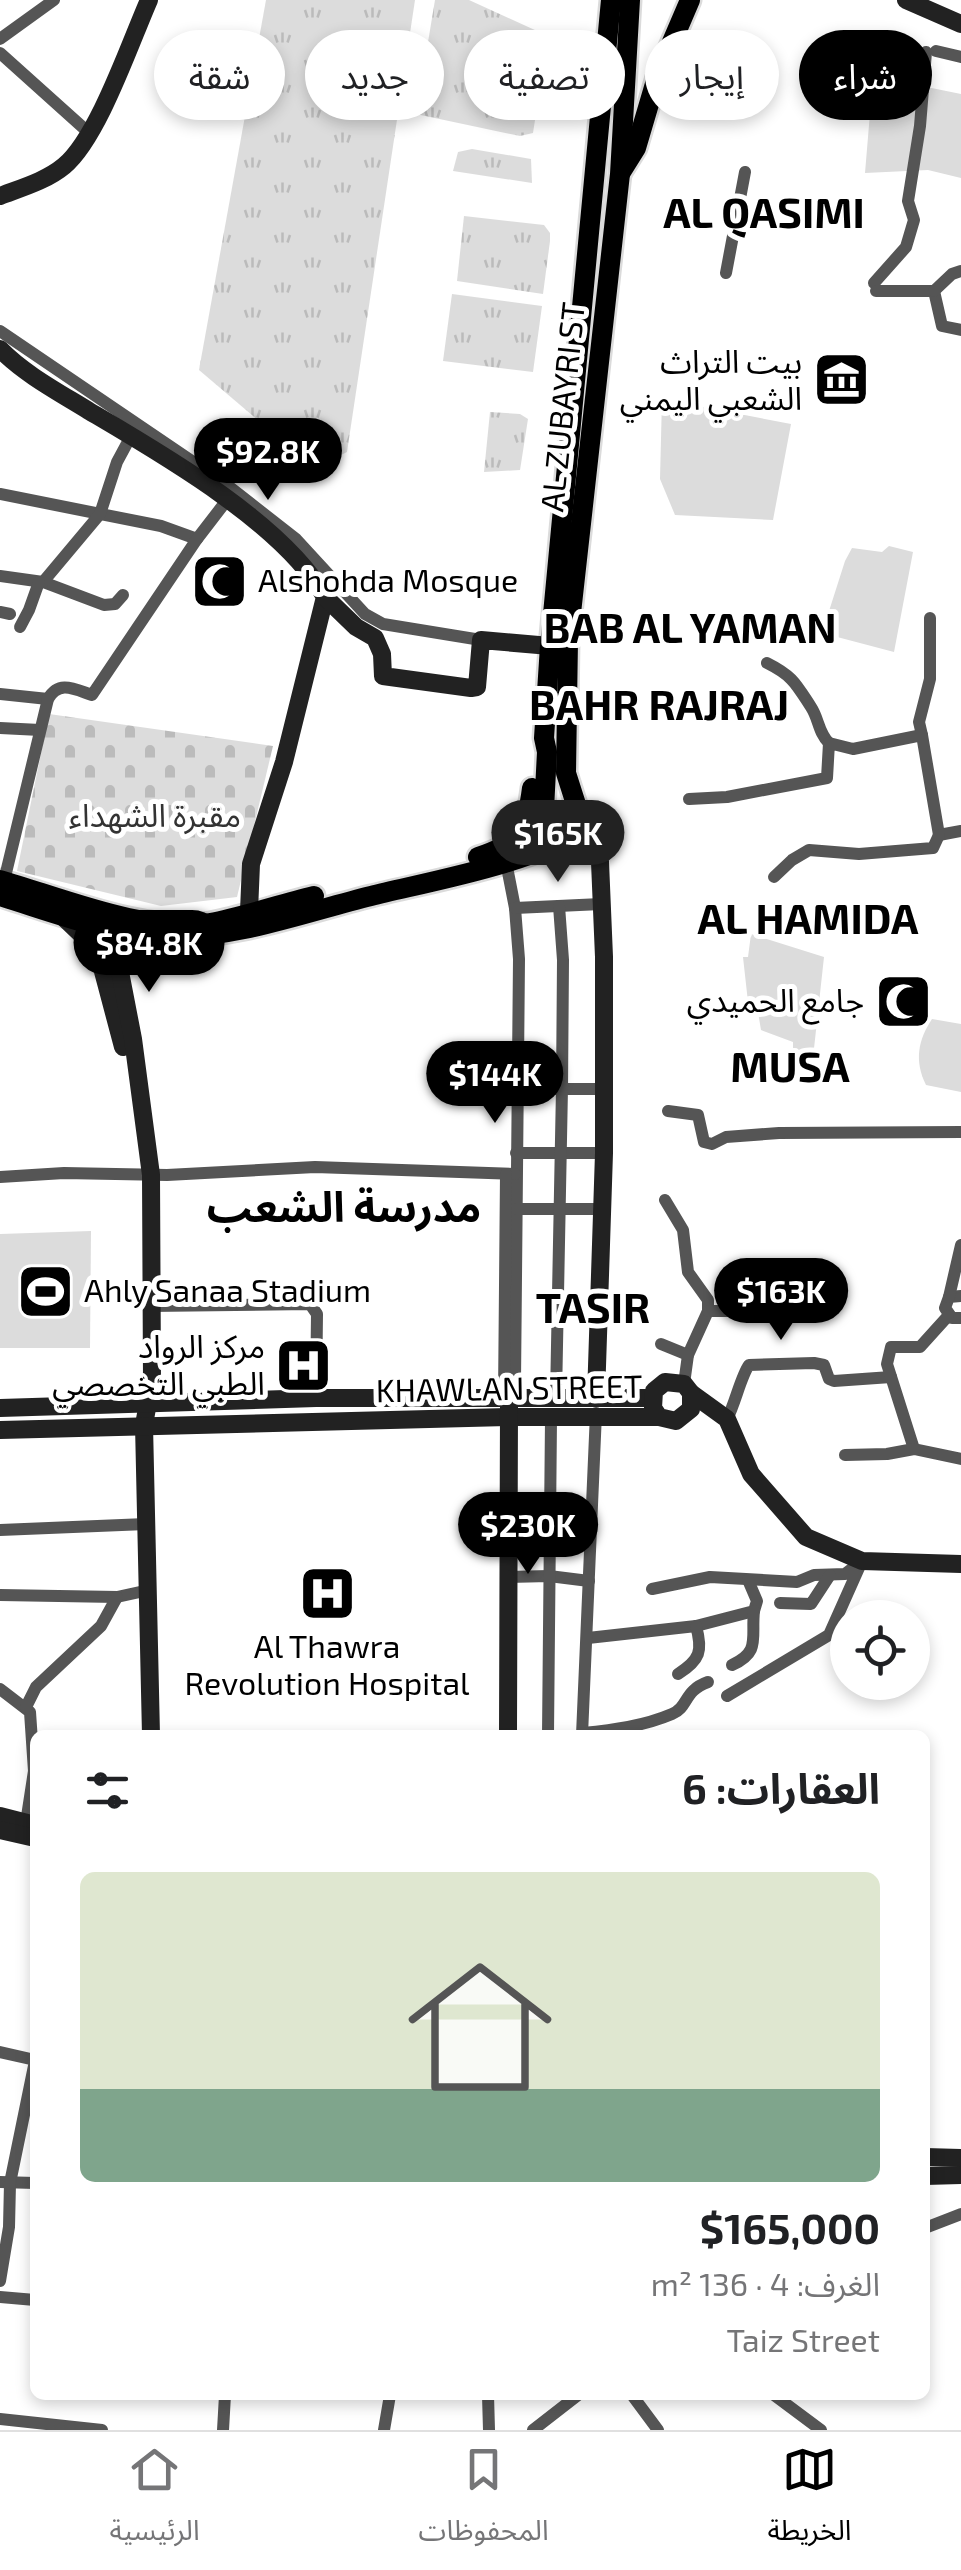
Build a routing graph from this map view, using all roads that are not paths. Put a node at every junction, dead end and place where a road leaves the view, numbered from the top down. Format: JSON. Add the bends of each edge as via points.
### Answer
{"nodes":[{"id":1,"x":54,"y":0,"type":"edge"},
{"id":2,"x":149,"y":0,"type":"edge"},
{"id":3,"x":612,"y":0,"type":"edge"},
{"id":4,"x":630,"y":0,"type":"edge"},
{"id":5,"x":690,"y":0,"type":"edge"},
{"id":6,"x":906,"y":0,"type":"edge"},
{"id":7,"x":961,"y":24,"type":"edge"},
{"id":8,"x":0,"y":39,"type":"edge"},
{"id":9,"x":0,"y":54,"type":"edge"},
{"id":10,"x":961,"y":57,"type":"edge"},
{"id":11,"x":88,"y":132,"type":"junction"},
{"id":12,"x":745,"y":172,"type":"dead end"},
{"id":13,"x":620,"y":174,"type":"junction"},
{"id":14,"x":0,"y":196,"type":"edge"},
{"id":15,"x":588,"y":263,"type":"junction"},
{"id":16,"x":961,"y":271,"type":"edge"},
{"id":17,"x":726,"y":273,"type":"dead end"},
{"id":18,"x":608,"y":277,"type":"junction"},
{"id":19,"x":934,"y":291,"type":"junction"},
{"id":20,"x":961,"y":330,"type":"edge"},
{"id":21,"x":0,"y":331,"type":"edge"},
{"id":22,"x":2,"y":355,"type":"edge"},
{"id":23,"x":131,"y":436,"type":"junction"},
{"id":24,"x":0,"y":494,"type":"edge"},
{"id":25,"x":227,"y":500,"type":"junction"},
{"id":26,"x":100,"y":514,"type":"junction"},
{"id":27,"x":197,"y":538,"type":"junction"},
{"id":28,"x":0,"y":576,"type":"edge"},
{"id":29,"x":41,"y":582,"type":"junction"},
{"id":30,"x":123,"y":595,"type":"dead end"},
{"id":31,"x":325,"y":597,"type":"junction"},
{"id":32,"x":930,"y":618,"type":"dead end"},
{"id":33,"x":20,"y":627,"type":"dead end"},
{"id":34,"x":481,"y":640,"type":"junction"},
{"id":35,"x":550,"y":646,"type":"junction"},
{"id":36,"x":768,"y":662,"type":"dead end"},
{"id":37,"x":0,"y":694,"type":"edge"},
{"id":38,"x":48,"y":699,"type":"junction"},
{"id":39,"x":0,"y":728,"type":"edge"},
{"id":40,"x":40,"y":730,"type":"junction"},
{"id":41,"x":922,"y":735,"type":"junction"},
{"id":42,"x":544,"y":738,"type":"junction"},
{"id":43,"x":829,"y":743,"type":"junction"},
{"id":44,"x":689,"y":799,"type":"dead end"},
{"id":45,"x":581,"y":820,"type":"junction"},
{"id":46,"x":961,"y":831,"type":"edge"},
{"id":47,"x":939,"y":834,"type":"junction"},
{"id":48,"x":565,"y":838,"type":"junction"},
{"id":49,"x":506,"y":862,"type":"junction"},
{"id":50,"x":774,"y":876,"type":"dead end"},
{"id":51,"x":1,"y":886,"type":"edge"},
{"id":52,"x":602,"y":904,"type":"junction"},
{"id":53,"x":559,"y":906,"type":"junction"},
{"id":54,"x":516,"y":908,"type":"junction"},
{"id":55,"x":249,"y":911,"type":"junction"},
{"id":56,"x":59,"y":914,"type":"junction"},
{"id":57,"x":103,"y":918,"type":"junction"},
{"id":58,"x":101,"y":964,"type":"junction"},
{"id":59,"x":127,"y":1041,"type":"junction"},
{"id":60,"x":562,"y":1088,"type":"junction"},
{"id":61,"x":604,"y":1088,"type":"junction"},
{"id":62,"x":516,"y":1089,"type":"junction"},
{"id":63,"x":668,"y":1111,"type":"dead end"},
{"id":64,"x":961,"y":1132,"type":"edge"},
{"id":65,"x":561,"y":1151,"type":"junction"},
{"id":66,"x":516,"y":1153,"type":"junction"},
{"id":67,"x":604,"y":1153,"type":"junction"},
{"id":68,"x":511,"y":1174,"type":"junction"},
{"id":69,"x":146,"y":1175,"type":"junction"},
{"id":70,"x":0,"y":1176,"type":"edge"},
{"id":71,"x":665,"y":1200,"type":"dead end"},
{"id":72,"x":559,"y":1208,"type":"junction"},
{"id":73,"x":601,"y":1208,"type":"junction"},
{"id":74,"x":516,"y":1209,"type":"junction"},
{"id":75,"x":961,"y":1245,"type":"edge"},
{"id":76,"x":955,"y":1296,"type":"edge"},
{"id":77,"x":150,"y":1306,"type":"junction"},
{"id":78,"x":708,"y":1311,"type":"junction"},
{"id":79,"x":759,"y":1311,"type":"dead end"},
{"id":80,"x":955,"y":1317,"type":"edge"},
{"id":81,"x":661,"y":1344,"type":"dead end"},
{"id":82,"x":688,"y":1355,"type":"junction"},
{"id":83,"x":891,"y":1377,"type":"junction"},
{"id":84,"x":688,"y":1389,"type":"junction"},
{"id":85,"x":508,"y":1396,"type":"junction"},
{"id":86,"x":556,"y":1397,"type":"junction"},
{"id":87,"x":596,"y":1397,"type":"junction"},
{"id":88,"x":316,"y":1398,"type":"junction"},
{"id":89,"x":430,"y":1398,"type":"junction"},
{"id":90,"x":631,"y":1398,"type":"junction"},
{"id":91,"x":652,"y":1398,"type":"junction"},
{"id":92,"x":0,"y":1408,"type":"edge"},
{"id":93,"x":146,"y":1415,"type":"junction"},
{"id":94,"x":722,"y":1415,"type":"junction"},
{"id":95,"x":686,"y":1416,"type":"junction"},
{"id":96,"x":502,"y":1417,"type":"junction"},
{"id":97,"x":658,"y":1417,"type":"junction"},
{"id":98,"x":551,"y":1418,"type":"junction"},
{"id":99,"x":596,"y":1418,"type":"junction"},
{"id":100,"x":631,"y":1418,"type":"junction"},
{"id":101,"x":432,"y":1419,"type":"junction"},
{"id":102,"x":0,"y":1430,"type":"edge"},
{"id":103,"x":914,"y":1449,"type":"junction"},
{"id":104,"x":846,"y":1456,"type":"dead end"},
{"id":105,"x":961,"y":1460,"type":"edge"},
{"id":106,"x":146,"y":1524,"type":"junction"},
{"id":107,"x":0,"y":1530,"type":"edge"},
{"id":108,"x":862,"y":1561,"type":"junction"},
{"id":109,"x":961,"y":1564,"type":"edge"},
{"id":110,"x":830,"y":1575,"type":"junction"},
{"id":111,"x":506,"y":1576,"type":"junction"},
{"id":112,"x":549,"y":1576,"type":"junction"},
{"id":113,"x":748,"y":1580,"type":"junction"},
{"id":114,"x":588,"y":1582,"type":"junction"},
{"id":115,"x":652,"y":1589,"type":"dead end"},
{"id":116,"x":149,"y":1590,"type":"junction"},
{"id":117,"x":0,"y":1596,"type":"edge"},
{"id":118,"x":117,"y":1597,"type":"junction"},
{"id":119,"x":780,"y":1602,"type":"dead end"},
{"id":120,"x":754,"y":1611,"type":"junction"},
{"id":121,"x":696,"y":1626,"type":"junction"},
{"id":122,"x":588,"y":1638,"type":"junction"},
{"id":123,"x":732,"y":1665,"type":"dead end"},
{"id":124,"x":678,"y":1674,"type":"dead end"},
{"id":125,"x":708,"y":1682,"type":"dead end"},
{"id":126,"x":0,"y":1689,"type":"edge"},
{"id":127,"x":727,"y":1696,"type":"dead end"},
{"id":128,"x":26,"y":1706,"type":"junction"},
{"id":129,"x":31,"y":1730,"type":"edge"},
{"id":130,"x":151,"y":1730,"type":"edge"},
{"id":131,"x":496,"y":1730,"type":"edge"},
{"id":132,"x":508,"y":1730,"type":"edge"},
{"id":133,"x":548,"y":1730,"type":"edge"},
{"id":134,"x":583,"y":1730,"type":"edge"},
{"id":135,"x":612,"y":1730,"type":"edge"},
{"id":136,"x":0,"y":1816,"type":"edge"},
{"id":137,"x":30,"y":1828,"type":"edge"},
{"id":138,"x":30,"y":1829,"type":"edge"},
{"id":139,"x":0,"y":1830,"type":"edge"},
{"id":140,"x":0,"y":2052,"type":"edge"},
{"id":141,"x":30,"y":2059,"type":"edge"},
{"id":142,"x":30,"y":2080,"type":"edge"},
{"id":143,"x":930,"y":2157,"type":"edge"},
{"id":144,"x":961,"y":2158,"type":"edge"},
{"id":145,"x":930,"y":2176,"type":"edge"},
{"id":146,"x":961,"y":2176,"type":"edge"},
{"id":147,"x":5,"y":2183,"type":"edge"},
{"id":148,"x":961,"y":2214,"type":"edge"},
{"id":149,"x":930,"y":2226,"type":"edge"},
{"id":150,"x":0,"y":2281,"type":"edge"},
{"id":151,"x":0,"y":2297,"type":"edge"},
{"id":152,"x":30,"y":2300,"type":"edge"},
{"id":153,"x":224,"y":2400,"type":"edge"},
{"id":154,"x":389,"y":2400,"type":"edge"},
{"id":155,"x":488,"y":2400,"type":"edge"},
{"id":156,"x":571,"y":2400,"type":"edge"},
{"id":157,"x":636,"y":2400,"type":"edge"},
{"id":158,"x":779,"y":2400,"type":"edge"},
{"id":159,"x":0,"y":2419,"type":"edge"},
{"id":160,"x":806,"y":2425,"type":"edge"},
{"id":161,"x":542,"y":2428,"type":"edge"},
{"id":162,"x":102,"y":2430,"type":"edge"},
{"id":163,"x":223,"y":2430,"type":"edge"},
{"id":164,"x":384,"y":2430,"type":"edge"},
{"id":165,"x":489,"y":2430,"type":"edge"},
{"id":166,"x":658,"y":2430,"type":"edge"},
{"id":167,"x":822,"y":2430,"type":"edge"}],
"edges":[{"from":1,"to":8,"type":"street"},
{"from":2,"to":11,"type":"street"},
{"from":3,"to":15,"type":"main road"},
{"from":4,"to":13,"type":"main road","name":"AL ZUBAYRI ST"},
{"from":5,"to":13,"type":"main road","via":[[636,148]]},
{"from":6,"to":7,"type":"street"},
{"from":9,"to":11,"type":"street"},
{"from":10,"to":19,"type":"street","via":[[931,51],[908,200],[914,220],[906,247],[875,288]]},
{"from":11,"to":14,"type":"street","via":[[55,172]]},
{"from":12,"to":17,"type":"street"},
{"from":13,"to":18,"type":"main road","name":"AL ZUBAYRI ST"},
{"from":15,"to":18,"type":"main road","via":[[595,282]]},
{"from":15,"to":35,"type":"main road"},
{"from":16,"to":19,"type":"street"},
{"from":18,"to":45,"type":"main road","name":"AL ZUBAYRI ST","via":[[568,640],[566,773]]},
{"from":19,"to":20,"type":"street","via":[[942,326]]},
{"from":21,"to":34,"type":"street","via":[[227,485],[296,539],[365,614],[383,624]]},
{"from":22,"to":23,"type":"street"},
{"from":23,"to":25,"type":"street"},
{"from":23,"to":26,"type":"street"},
{"from":24,"to":26,"type":"street"},
{"from":25,"to":27,"type":"street"},
{"from":25,"to":31,"type":"street","via":[[314,577]]},
{"from":26,"to":27,"type":"street"},
{"from":26,"to":29,"type":"street"},
{"from":27,"to":38,"type":"street","via":[[92,694],[62,686]]},
{"from":28,"to":29,"type":"street"},
{"from":29,"to":30,"type":"street","via":[[104,604]]},
{"from":29,"to":33,"type":"street"},
{"from":31,"to":34,"type":"street","via":[[376,638],[383,676],[476,687]]},
{"from":31,"to":55,"type":"street","via":[[251,864]]},
{"from":32,"to":41,"type":"street"},
{"from":34,"to":35,"type":"street"},
{"from":35,"to":42,"type":"main road"},
{"from":36,"to":43,"type":"street","via":[[792,676]]},
{"from":37,"to":38,"type":"street"},
{"from":38,"to":40,"type":"street"},
{"from":39,"to":40,"type":"street"},
{"from":40,"to":51,"type":"street"},
{"from":41,"to":43,"type":"street","via":[[853,748]]},
{"from":41,"to":47,"type":"street"},
{"from":42,"to":48,"type":"main road","via":[[543,828]]},
{"from":42,"to":55,"type":"main road","via":[[523,831],[509,844],[469,860]]},
{"from":43,"to":44,"type":"street","via":[[827,778]]},
{"from":45,"to":48,"type":"main road"},
{"from":45,"to":52,"type":"street","via":[[600,862]]},
{"from":46,"to":47,"type":"street"},
{"from":47,"to":50,"type":"street","via":[[933,848],[896,853],[810,850]]},
{"from":48,"to":49,"type":"main road"},
{"from":49,"to":54,"type":"street"},
{"from":49,"to":57,"type":"main road","via":[[209,935],[158,936]]},
{"from":51,"to":56,"type":"main road"},
{"from":51,"to":57,"type":"main road"},
{"from":52,"to":53,"type":"street"},
{"from":52,"to":61,"type":"street"},
{"from":53,"to":54,"type":"street"},
{"from":53,"to":60,"type":"street"},
{"from":54,"to":62,"type":"street"},
{"from":55,"to":57,"type":"main road","via":[[208,924]]},
{"from":56,"to":57,"type":"main road"},
{"from":56,"to":58,"type":"street"},
{"from":57,"to":58,"type":"street"},
{"from":57,"to":59,"type":"street"},
{"from":58,"to":59,"type":"street"},
{"from":59,"to":69,"type":"street"},
{"from":60,"to":61,"type":"street"},
{"from":60,"to":62,"type":"street"},
{"from":60,"to":65,"type":"street"},
{"from":61,"to":67,"type":"street"},
{"from":62,"to":66,"type":"street"},
{"from":63,"to":64,"type":"street","via":[[698,1116],[704,1142],[712,1144],[779,1133]]},
{"from":65,"to":66,"type":"street"},
{"from":65,"to":67,"type":"street"},
{"from":65,"to":72,"type":"street"},
{"from":66,"to":68,"type":"street"},
{"from":67,"to":73,"type":"street"},
{"from":68,"to":69,"type":"street","via":[[315,1167]]},
{"from":68,"to":74,"type":"street"},
{"from":68,"to":85,"type":"street"},
{"from":69,"to":70,"type":"street"},
{"from":69,"to":77,"type":"street"},
{"from":69,"to":93,"type":"street"},
{"from":71,"to":78,"type":"street","via":[[683,1230],[688,1272],[704,1291]]},
{"from":72,"to":73,"type":"street"},
{"from":72,"to":74,"type":"street"},
{"from":72,"to":86,"type":"street"},
{"from":73,"to":87,"type":"street"},
{"from":74,"to":85,"type":"street"},
{"from":75,"to":76,"type":"street"},
{"from":76,"to":80,"type":"street","via":[[944,1308]]},
{"from":77,"to":88,"type":"street","via":[[310,1304],[317,1314]]},
{"from":77,"to":93,"type":"street"},
{"from":78,"to":79,"type":"street"},
{"from":78,"to":82,"type":"street"},
{"from":80,"to":83,"type":"street","via":[[920,1347],[891,1348]]},
{"from":81,"to":82,"type":"street"},
{"from":82,"to":84,"type":"street"},
{"from":83,"to":94,"type":"street","via":[[834,1381],[814,1363],[749,1365]]},
{"from":83,"to":103,"type":"street"},
{"from":84,"to":91,"type":"street","via":[[664,1382]]},
{"from":84,"to":94,"type":"street"},
{"from":84,"to":95,"type":"street"},
{"from":85,"to":86,"type":"street","name":"KHAWLAN STREET"},
{"from":85,"to":89,"type":"street","name":"KHAWLAN STREET"},
{"from":85,"to":96,"type":"street"},
{"from":86,"to":87,"type":"street","name":"KHAWLAN STREET"},
{"from":87,"to":90,"type":"street","name":"KHAWLAN STREET"},
{"from":87,"to":99,"type":"street"},
{"from":88,"to":89,"type":"street","name":"KHAWLAN STREET"},
{"from":88,"to":93,"type":"street","name":"KHAWLAN STREET"},
{"from":89,"to":101,"type":"street"},
{"from":90,"to":91,"type":"street","name":"KHAWLAN STREET"},
{"from":90,"to":100,"type":"street","via":[[639,1408]]},
{"from":91,"to":97,"type":"street"},
{"from":92,"to":93,"type":"street","name":"KHAWLAN STREET"},
{"from":93,"to":101,"type":"street","name":"KHAWLAN STREET"},
{"from":93,"to":102,"type":"street","name":"KHAWLAN STREET"},
{"from":93,"to":106,"type":"street"},
{"from":94,"to":95,"type":"street"},
{"from":94,"to":108,"type":"street","via":[[751,1474],[806,1537]]},
{"from":95,"to":97,"type":"street","via":[[670,1422]]},
{"from":96,"to":98,"type":"street","name":"KHAWLAN STREET"},
{"from":96,"to":101,"type":"street","name":"KHAWLAN STREET"},
{"from":96,"to":111,"type":"street"},
{"from":96,"to":131,"type":"street"},
{"from":97,"to":100,"type":"street","name":"KHAWLAN STREET"},
{"from":98,"to":99,"type":"street","name":"KHAWLAN STREET"},
{"from":98,"to":112,"type":"street"},
{"from":99,"to":100,"type":"street","name":"KHAWLAN STREET"},
{"from":99,"to":114,"type":"street"},
{"from":103,"to":104,"type":"street"},
{"from":103,"to":105,"type":"street"},
{"from":106,"to":107,"type":"street"},
{"from":106,"to":116,"type":"street"},
{"from":108,"to":109,"type":"street"},
{"from":108,"to":110,"type":"street","via":[[845,1574]]},
{"from":108,"to":127,"type":"street","via":[[828,1635]]},
{"from":110,"to":113,"type":"street"},
{"from":110,"to":119,"type":"street","via":[[811,1604]]},
{"from":111,"to":112,"type":"street"},
{"from":111,"to":132,"type":"street"},
{"from":112,"to":114,"type":"street"},
{"from":112,"to":133,"type":"street"},
{"from":113,"to":115,"type":"street","via":[[710,1577]]},
{"from":113,"to":120,"type":"street","via":[[758,1602]]},
{"from":114,"to":122,"type":"street"},
{"from":116,"to":118,"type":"street"},
{"from":116,"to":130,"type":"street"},
{"from":117,"to":118,"type":"street"},
{"from":118,"to":128,"type":"street","via":[[102,1626],[36,1687]]},
{"from":120,"to":121,"type":"street"},
{"from":120,"to":123,"type":"street","via":[[753,1649]]},
{"from":121,"to":122,"type":"street"},
{"from":121,"to":124,"type":"street","via":[[701,1652]]},
{"from":122,"to":134,"type":"street"},
{"from":125,"to":135,"type":"street","via":[[693,1687],[674,1714]]},
{"from":126,"to":128,"type":"street"},
{"from":128,"to":129,"type":"street"},
{"from":136,"to":137,"type":"street"},
{"from":138,"to":139,"type":"street"},
{"from":140,"to":141,"type":"street"},
{"from":142,"to":147,"type":"street"},
{"from":143,"to":144,"type":"street"},
{"from":145,"to":146,"type":"street"},
{"from":147,"to":150,"type":"street","via":[[9,2227]]},
{"from":148,"to":149,"type":"street"},
{"from":151,"to":152,"type":"street"},
{"from":153,"to":163,"type":"street"},
{"from":154,"to":164,"type":"street"},
{"from":155,"to":165,"type":"street"},
{"from":156,"to":161,"type":"street"},
{"from":157,"to":166,"type":"street"},
{"from":158,"to":160,"type":"street"},
{"from":159,"to":162,"type":"street"},
{"from":160,"to":167,"type":"street"}]}
